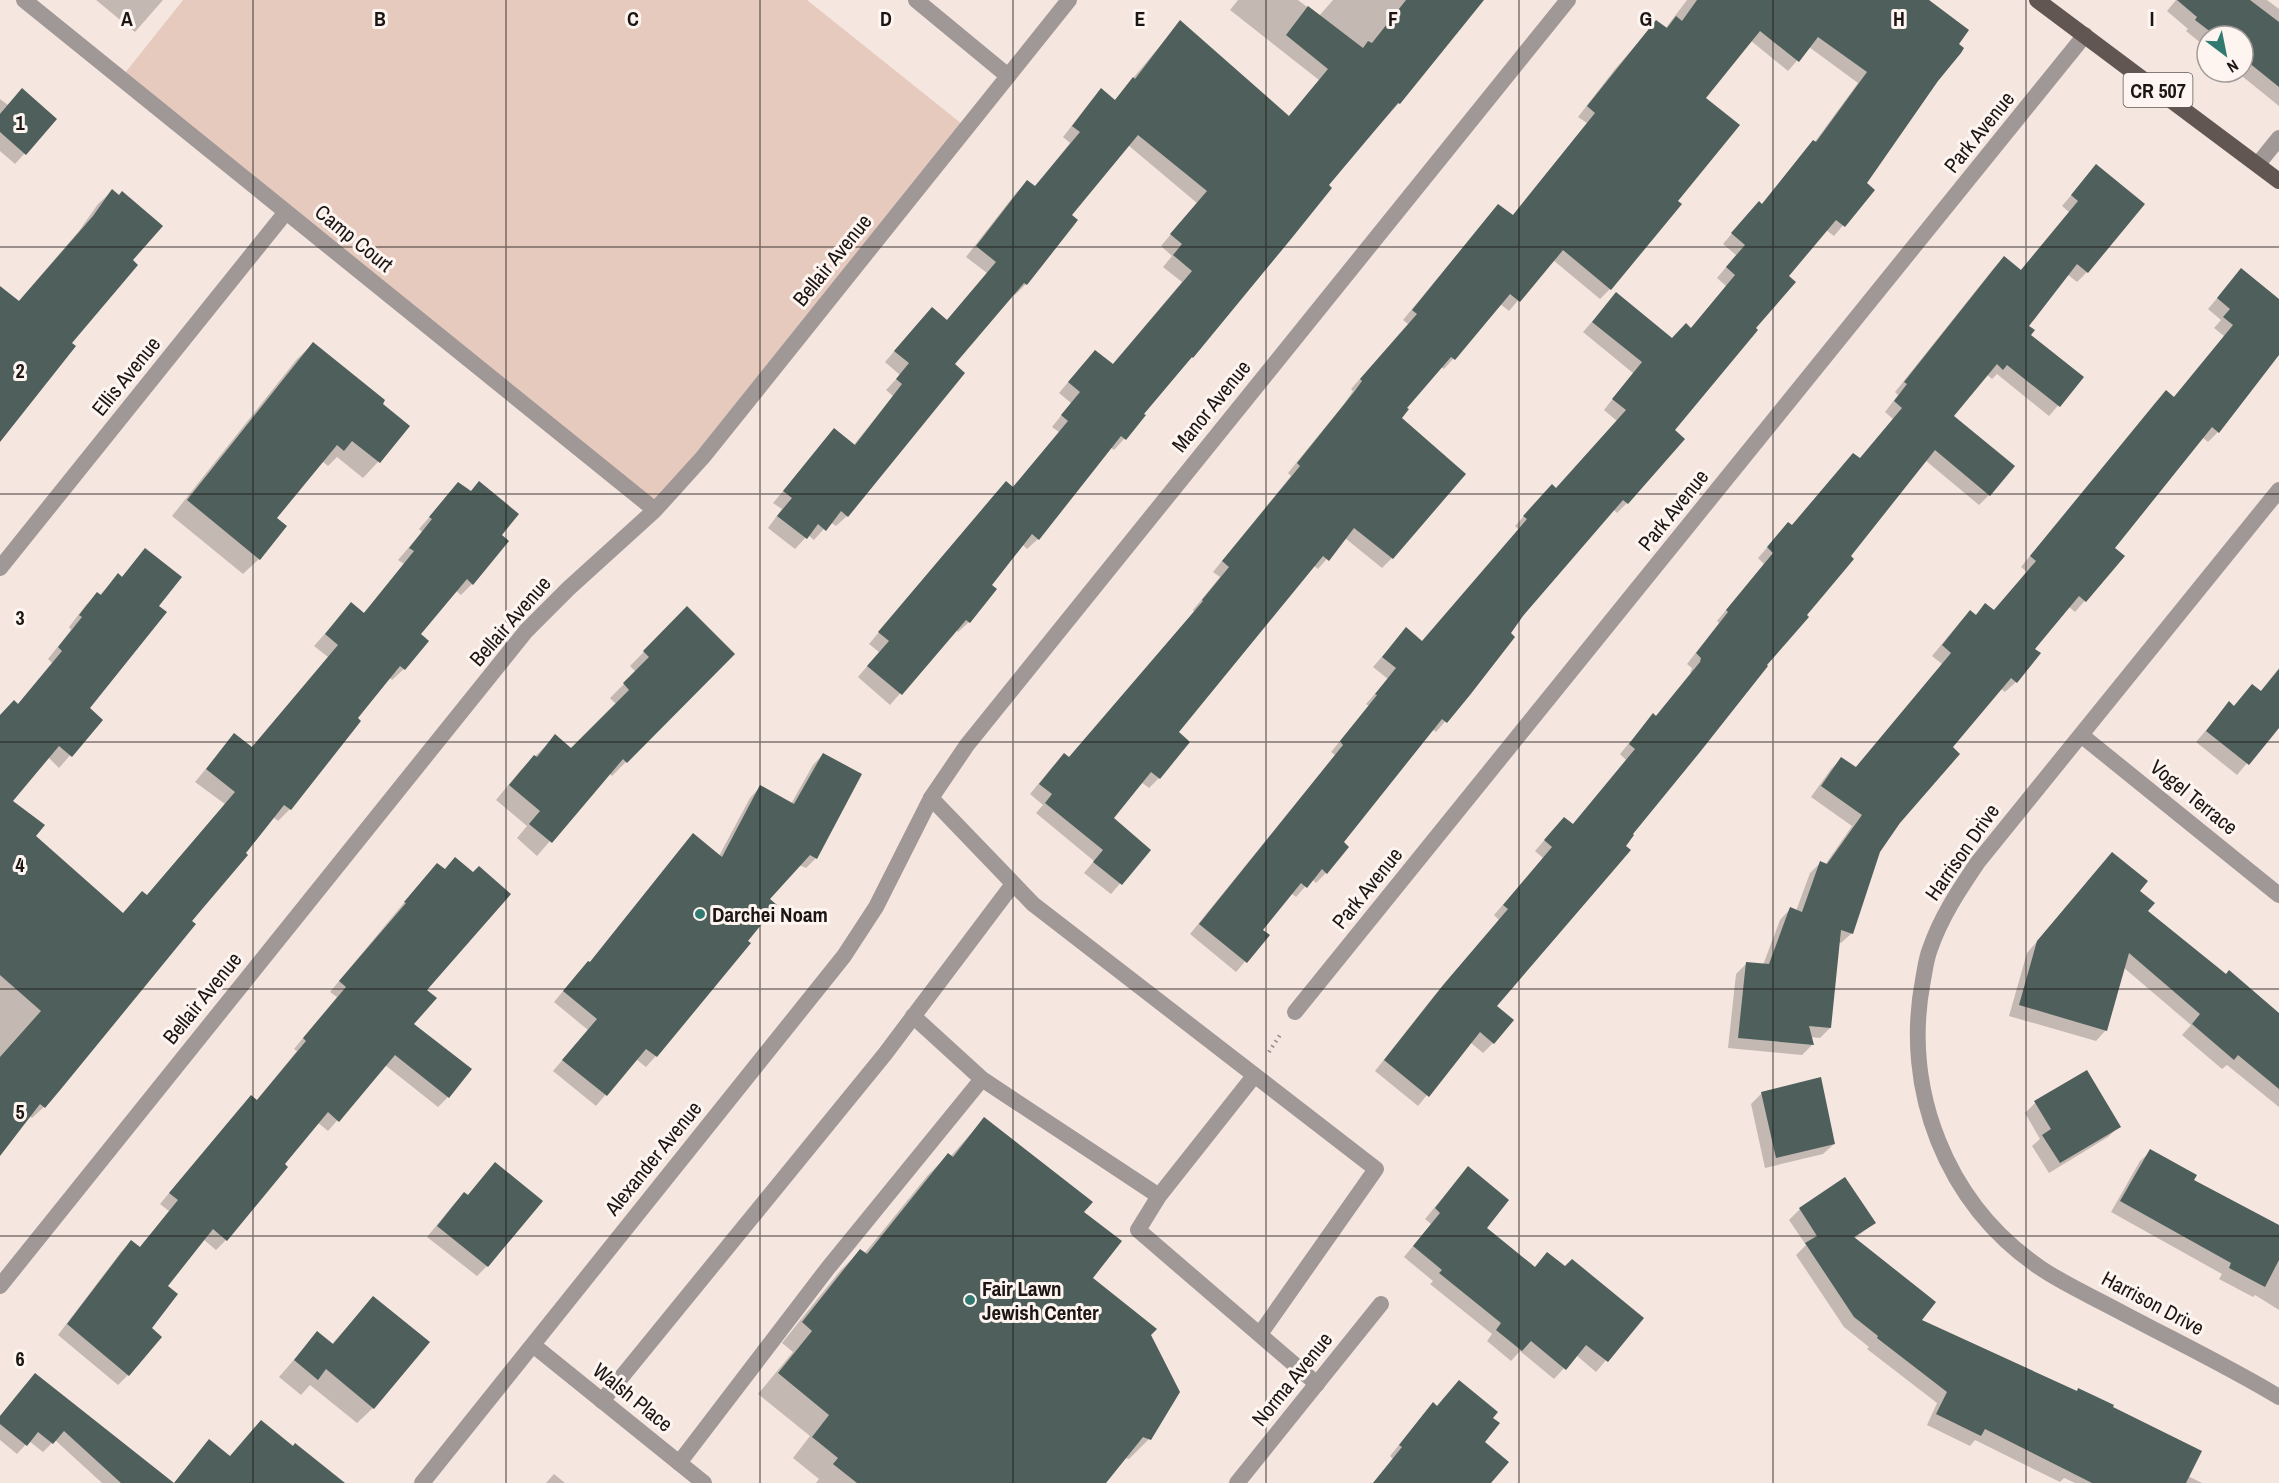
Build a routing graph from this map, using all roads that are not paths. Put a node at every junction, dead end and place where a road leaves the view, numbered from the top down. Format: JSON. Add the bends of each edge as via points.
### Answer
{"nodes":[{"id":1,"x":24,"y":0,"type":"edge"},
{"id":2,"x":916,"y":0,"type":"edge"},
{"id":3,"x":1568,"y":0,"type":"edge"},
{"id":4,"x":2037,"y":0,"type":"edge"},
{"id":5,"x":1065,"y":1,"type":"edge"},
{"id":6,"x":2085,"y":35,"type":"junction"},
{"id":7,"x":1008,"y":76,"type":"junction"},
{"id":8,"x":2279,"y":138,"type":"edge"},
{"id":9,"x":2258,"y":164,"type":"junction"},
{"id":10,"x":2279,"y":181,"type":"edge"},
{"id":11,"x":286,"y":212,"type":"junction"},
{"id":12,"x":2279,"y":490,"type":"edge"},
{"id":13,"x":655,"y":510,"type":"junction"},
{"id":14,"x":0,"y":568,"type":"edge"},
{"id":15,"x":2081,"y":735,"type":"junction"},
{"id":16,"x":931,"y":798,"type":"junction"},
{"id":17,"x":904,"y":851,"type":"joint"},
{"id":18,"x":1013,"y":884,"type":"junction"},
{"id":19,"x":2279,"y":895,"type":"edge"},
{"id":20,"x":1295,"y":1012,"type":"road end"},
{"id":21,"x":913,"y":1016,"type":"junction"},
{"id":22,"x":1254,"y":1076,"type":"junction"},
{"id":23,"x":982,"y":1079,"type":"junction"},
{"id":24,"x":1159,"y":1196,"type":"junction"},
{"id":25,"x":0,"y":1286,"type":"edge"},
{"id":26,"x":1382,"y":1304,"type":"dead end"},
{"id":27,"x":1260,"y":1334,"type":"junction"},
{"id":28,"x":532,"y":1345,"type":"junction"},
{"id":29,"x":1317,"y":1384,"type":"junction"},
{"id":30,"x":2279,"y":1397,"type":"edge"},
{"id":31,"x":602,"y":1401,"type":"junction"},
{"id":32,"x":679,"y":1463,"type":"junction"},
{"id":33,"x":422,"y":1483,"type":"edge"},
{"id":34,"x":704,"y":1483,"type":"edge"},
{"id":35,"x":1237,"y":1483,"type":"edge"}],
"edges":[{"from":1,"to":11,"type":"street","name":"Camp Court"},
{"from":2,"to":7,"type":"street"},
{"from":3,"to":16,"type":"street","name":"Manor Avenue","via":[[967,745]]},
{"from":4,"to":6,"type":"main road","number":"CR 507"},
{"from":5,"to":7,"type":"street","name":"Bellair Avenue"},
{"from":6,"to":9,"type":"main road","number":"CR 507"},
{"from":6,"to":20,"type":"street","name":"Park Avenue"},
{"from":7,"to":13,"type":"street","name":"Bellair Avenue","via":[[704,457]]},
{"from":8,"to":9,"type":"street"},
{"from":9,"to":10,"type":"main road","number":"CR 507"},
{"from":11,"to":13,"type":"street","name":"Camp Court"},
{"from":11,"to":14,"type":"street","name":"Ellis Avenue"},
{"from":12,"to":15,"type":"street","name":"Harrison Drive"},
{"from":13,"to":25,"type":"street","name":"Bellair Avenue","via":[[526,631]]},
{"from":15,"to":19,"type":"street","name":"Vogel Terrace"},
{"from":15,"to":30,"type":"street","name":"Harrison Drive","via":[[1978,862],[1950,903],[1929,950],[1919,1003],[1917,1054],[1926,1107],[1944,1158],[1970,1200],[2039,1267]]},
{"from":16,"to":17,"type":"street","name":"Manor Avenue"},
{"from":16,"to":18,"type":"street"},
{"from":17,"to":28,"type":"street","name":"Alexander Avenue","via":[[876,907],[844,956]]},
{"from":18,"to":21,"type":"street"},
{"from":18,"to":22,"type":"street","via":[[1033,904]]},
{"from":21,"to":23,"type":"street"},
{"from":21,"to":31,"type":"street"},
{"from":22,"to":24,"type":"street"},
{"from":22,"to":27,"type":"street","via":[[1376,1169]]},
{"from":23,"to":24,"type":"street"},
{"from":23,"to":32,"type":"street","via":[[828,1268]]},
{"from":24,"to":27,"type":"street","via":[[1138,1230]]},
{"from":26,"to":29,"type":"street","name":"Norma Avenue"},
{"from":27,"to":29,"type":"street"},
{"from":28,"to":31,"type":"street","name":"Walsh Place"},
{"from":28,"to":33,"type":"street","name":"Alexander Avenue"},
{"from":29,"to":35,"type":"street","name":"Norma Avenue"},
{"from":31,"to":32,"type":"street","name":"Walsh Place"},
{"from":32,"to":34,"type":"street","name":"Walsh Place"}]}
